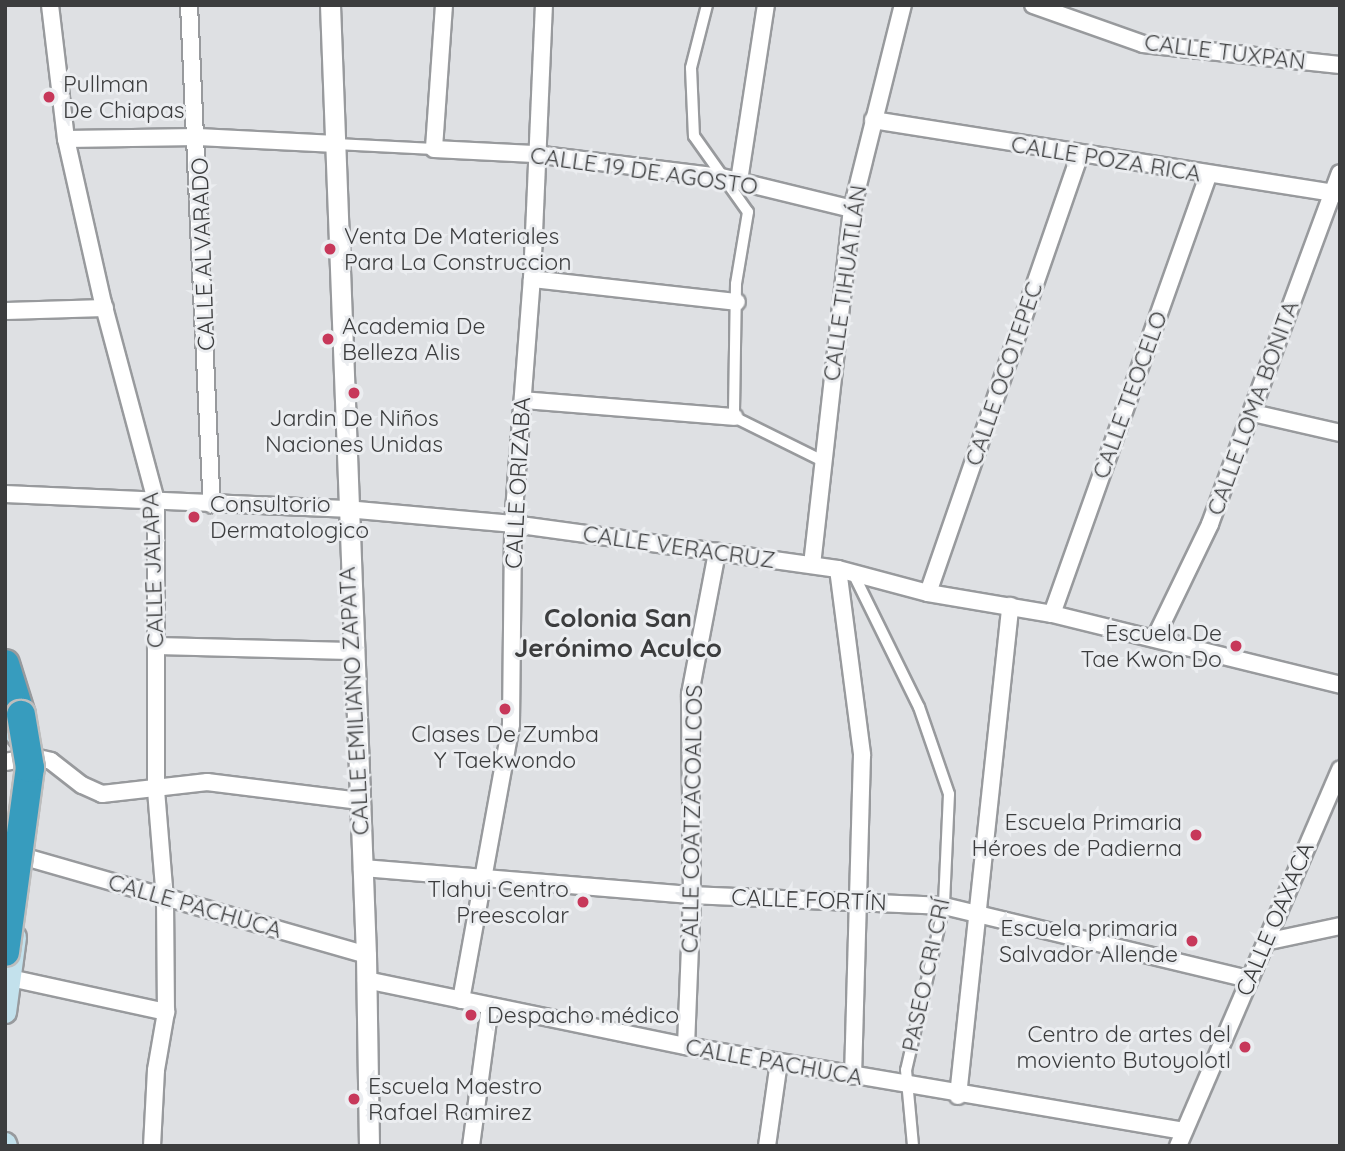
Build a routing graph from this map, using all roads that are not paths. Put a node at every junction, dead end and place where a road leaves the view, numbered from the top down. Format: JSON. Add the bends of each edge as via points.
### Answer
{"nodes":[{"id":1,"x":50,"y":5,"type":"edge"},
{"id":2,"x":189,"y":5,"type":"edge"},
{"id":3,"x":330,"y":5,"type":"edge"},
{"id":4,"x":444,"y":5,"type":"edge"},
{"id":5,"x":544,"y":5,"type":"edge"},
{"id":6,"x":707,"y":5,"type":"edge"},
{"id":7,"x":766,"y":5,"type":"edge"},
{"id":8,"x":902,"y":5,"type":"edge"},
{"id":9,"x":1033,"y":5,"type":"edge"},
{"id":10,"x":1340,"y":65,"type":"edge"},
{"id":11,"x":873,"y":120,"type":"junction"},
{"id":12,"x":198,"y":136,"type":"junction"},
{"id":13,"x":66,"y":139,"type":"junction"},
{"id":14,"x":336,"y":144,"type":"junction"},
{"id":15,"x":434,"y":149,"type":"junction"},
{"id":16,"x":534,"y":154,"type":"junction"},
{"id":17,"x":1080,"y":155,"type":"junction"},
{"id":18,"x":1340,"y":173,"type":"edge"},
{"id":19,"x":1208,"y":175,"type":"junction"},
{"id":20,"x":721,"y":177,"type":"junction"},
{"id":21,"x":739,"y":181,"type":"junction"},
{"id":22,"x":1336,"y":192,"type":"edge"},
{"id":23,"x":852,"y":209,"type":"junction"},
{"id":24,"x":532,"y":279,"type":"junction"},
{"id":25,"x":737,"y":302,"type":"junction"},
{"id":26,"x":105,"y":308,"type":"junction"},
{"id":27,"x":5,"y":311,"type":"edge"},
{"id":28,"x":523,"y":400,"type":"junction"},
{"id":29,"x":1253,"y":413,"type":"junction"},
{"id":30,"x":734,"y":418,"type":"junction"},
{"id":31,"x":1340,"y":433,"type":"edge"},
{"id":32,"x":821,"y":460,"type":"junction"},
{"id":33,"x":5,"y":494,"type":"edge"},
{"id":34,"x":156,"y":501,"type":"junction"},
{"id":35,"x":212,"y":504,"type":"junction"},
{"id":36,"x":346,"y":509,"type":"junction"},
{"id":37,"x":513,"y":524,"type":"junction"},
{"id":38,"x":717,"y":551,"type":"junction"},
{"id":39,"x":812,"y":565,"type":"junction"},
{"id":40,"x":846,"y":571,"type":"junction"},
{"id":41,"x":928,"y":593,"type":"junction"},
{"id":42,"x":1010,"y":606,"type":"junction"},
{"id":43,"x":1052,"y":614,"type":"junction"},
{"id":44,"x":1155,"y":638,"type":"junction"},
{"id":45,"x":156,"y":646,"type":"junction"},
{"id":46,"x":5,"y":650,"type":"edge"},
{"id":47,"x":351,"y":651,"type":"junction"},
{"id":48,"x":5,"y":664,"type":"edge"},
{"id":49,"x":1340,"y":685,"type":"edge"},
{"id":50,"x":5,"y":712,"type":"edge"},
{"id":51,"x":5,"y":720,"type":"edge"},
{"id":52,"x":34,"y":757,"type":"junction"},
{"id":53,"x":5,"y":762,"type":"edge"},
{"id":54,"x":1340,"y":769,"type":"edge"},
{"id":55,"x":156,"y":790,"type":"junction"},
{"id":56,"x":360,"y":801,"type":"junction"},
{"id":57,"x":15,"y":862,"type":"edge"},
{"id":58,"x":362,"y":868,"type":"junction"},
{"id":59,"x":485,"y":881,"type":"junction"},
{"id":60,"x":692,"y":895,"type":"junction"},
{"id":61,"x":165,"y":899,"type":"junction"},
{"id":62,"x":860,"y":902,"type":"junction"},
{"id":63,"x":944,"y":906,"type":"junction"},
{"id":64,"x":977,"y":911,"type":"junction"},
{"id":65,"x":1340,"y":926,"type":"edge"},
{"id":66,"x":1265,"y":942,"type":"junction"},
{"id":67,"x":366,"y":955,"type":"junction"},
{"id":68,"x":8,"y":965,"type":"edge"},
{"id":69,"x":1250,"y":979,"type":"junction"},
{"id":70,"x":366,"y":980,"type":"junction"},
{"id":71,"x":461,"y":1000,"type":"junction"},
{"id":72,"x":489,"y":1006,"type":"junction"},
{"id":73,"x":5,"y":1012,"type":"edge"},
{"id":74,"x":166,"y":1012,"type":"junction"},
{"id":75,"x":687,"y":1046,"type":"junction"},
{"id":76,"x":779,"y":1062,"type":"junction"},
{"id":77,"x":853,"y":1076,"type":"junction"},
{"id":78,"x":907,"y":1085,"type":"junction"},
{"id":79,"x":958,"y":1096,"type":"junction"},
{"id":80,"x":1181,"y":1139,"type":"edge"},
{"id":81,"x":152,"y":1146,"type":"edge"},
{"id":82,"x":369,"y":1146,"type":"edge"},
{"id":83,"x":471,"y":1146,"type":"edge"},
{"id":84,"x":767,"y":1146,"type":"edge"},
{"id":85,"x":913,"y":1146,"type":"edge"}],
"edges":[{"from":1,"to":13,"type":"street","name":"CALLE JALAPA"},
{"from":2,"to":12,"type":"street","name":"CALLE ALVARADO"},
{"from":3,"to":14,"type":"street","name":"CALLE EMILIANO ZAPATA"},
{"from":4,"to":15,"type":"street"},
{"from":5,"to":16,"type":"street","name":"CALLE ORIZABA"},
{"from":6,"to":20,"type":"street","via":[[691,68],[694,136]]},
{"from":7,"to":21,"type":"street"},
{"from":8,"to":11,"type":"street","name":"CALLE TIHUATLÁN"},
{"from":9,"to":10,"type":"street","name":"CALLE TUXPAN","via":[[1143,44]]},
{"from":11,"to":17,"type":"street","name":"CALLE POZA RICA"},
{"from":11,"to":23,"type":"street","name":"CALLE TIHUATLÁN"},
{"from":12,"to":13,"type":"street"},
{"from":12,"to":14,"type":"street"},
{"from":12,"to":35,"type":"street","name":"CALLE ALVARADO"},
{"from":13,"to":26,"type":"street","name":"CALLE JALAPA"},
{"from":14,"to":15,"type":"street"},
{"from":14,"to":36,"type":"street","name":"CALLE EMILIANO ZAPATA"},
{"from":15,"to":16,"type":"street","name":"CALLE 19 DE AGOSTO"},
{"from":16,"to":20,"type":"street","name":"CALLE 19 DE AGOSTO"},
{"from":16,"to":24,"type":"street","name":"CALLE ORIZABA"},
{"from":17,"to":19,"type":"street","name":"CALLE POZA RICA"},
{"from":17,"to":41,"type":"street","name":"CALLE OCOTEPEC"},
{"from":18,"to":22,"type":"street","name":"CALLE LOMA BONITA"},
{"from":19,"to":22,"type":"street","name":"CALLE POZA RICA"},
{"from":19,"to":43,"type":"street","name":"CALLE TEOCELO"},
{"from":20,"to":21,"type":"street","name":"CALLE 19 DE AGOSTO"},
{"from":20,"to":25,"type":"street","via":[[748,212]]},
{"from":21,"to":23,"type":"street","name":"CALLE 19 DE AGOSTO"},
{"from":22,"to":29,"type":"street","name":"CALLE LOMA BONITA"},
{"from":23,"to":32,"type":"street","name":"CALLE TIHUATLÁN"},
{"from":24,"to":25,"type":"street"},
{"from":24,"to":28,"type":"street","name":"CALLE ORIZABA"},
{"from":25,"to":30,"type":"street"},
{"from":26,"to":27,"type":"street"},
{"from":26,"to":34,"type":"street","name":"CALLE JALAPA"},
{"from":28,"to":30,"type":"street"},
{"from":28,"to":37,"type":"street","name":"CALLE ORIZABA"},
{"from":29,"to":31,"type":"street"},
{"from":29,"to":44,"type":"street","name":"CALLE LOMA BONITA","via":[[1210,524]]},
{"from":30,"to":32,"type":"street"},
{"from":32,"to":39,"type":"street","name":"CALLE TIHUATLÁN"},
{"from":33,"to":34,"type":"street","name":"CALLE VERACRUZ"},
{"from":34,"to":35,"type":"street","name":"CALLE VERACRUZ"},
{"from":34,"to":45,"type":"street","name":"CALLE JALAPA"},
{"from":35,"to":36,"type":"street","name":"CALLE VERACRUZ"},
{"from":36,"to":37,"type":"street","name":"CALLE VERACRUZ"},
{"from":36,"to":47,"type":"street","name":"CALLE EMILIANO ZAPATA"},
{"from":37,"to":38,"type":"street","name":"CALLE VERACRUZ"},
{"from":37,"to":59,"type":"street","name":"CALLE ORIZABA","via":[[511,724]]},
{"from":38,"to":39,"type":"street","name":"CALLE VERACRUZ"},
{"from":38,"to":60,"type":"street","name":"CALLE COATZACOALCOS","via":[[690,694]]},
{"from":39,"to":40,"type":"street","name":"CALLE VERACRUZ"},
{"from":40,"to":41,"type":"street","name":"CALLE VERACRUZ"},
{"from":40,"to":62,"type":"street","via":[[862,755]]},
{"from":40,"to":63,"type":"street","name":"PASEO CRI CRÍ","via":[[919,707],[949,794]]},
{"from":41,"to":42,"type":"street","name":"CALLE VERACRUZ"},
{"from":42,"to":43,"type":"street","name":"CALLE VERACRUZ"},
{"from":42,"to":64,"type":"street"},
{"from":43,"to":44,"type":"street","name":"CALLE VERACRUZ"},
{"from":44,"to":49,"type":"street","name":"CALLE VERACRUZ"},
{"from":45,"to":47,"type":"street"},
{"from":45,"to":55,"type":"street","name":"CALLE JALAPA"},
{"from":46,"to":52,"type":"main road","via":[[25,705]]},
{"from":47,"to":56,"type":"street","name":"CALLE EMILIANO ZAPATA"},
{"from":48,"to":68,"type":"highway","bridge":true,"via":[[26,728],[30,768]]},
{"from":50,"to":57,"type":"highway","via":[[14,767]]},
{"from":51,"to":52,"type":"main road"},
{"from":52,"to":53,"type":"street"},
{"from":52,"to":55,"type":"street","via":[[51,761],[82,785],[102,793]]},
{"from":52,"to":57,"type":"main road"},
{"from":54,"to":66,"type":"street","name":"CALLE OAXACA"},
{"from":55,"to":56,"type":"street","via":[[207,782]]},
{"from":55,"to":61,"type":"street","name":"CALLE JALAPA"},
{"from":56,"to":58,"type":"street","name":"CALLE EMILIANO ZAPATA"},
{"from":57,"to":61,"type":"street","name":"CALLE PACHUCA"},
{"from":57,"to":68,"type":"main road"},
{"from":58,"to":59,"type":"street","name":"CALLE FORTÍN"},
{"from":58,"to":67,"type":"street","name":"CALLE EMILIANO ZAPATA"},
{"from":59,"to":60,"type":"street","name":"CALLE FORTÍN"},
{"from":59,"to":71,"type":"street","name":"CALLE ORIZABA"},
{"from":60,"to":62,"type":"street","name":"CALLE FORTÍN"},
{"from":60,"to":75,"type":"street","name":"CALLE COATZACOALCOS"},
{"from":61,"to":67,"type":"street","name":"CALLE PACHUCA"},
{"from":61,"to":74,"type":"street","name":"CALLE JALAPA"},
{"from":62,"to":63,"type":"street","name":"CALLE FORTÍN"},
{"from":62,"to":77,"type":"street"},
{"from":63,"to":64,"type":"street","name":"CALLE FORTÍN"},
{"from":63,"to":78,"type":"street","name":"PASEO CRI CRÍ","via":[[906,1070]]},
{"from":64,"to":69,"type":"street","name":"CALLE FORTÍN"},
{"from":64,"to":79,"type":"street"},
{"from":65,"to":66,"type":"street"},
{"from":66,"to":69,"type":"street","name":"CALLE OAXACA"},
{"from":67,"to":70,"type":"street","name":"CALLE EMILIANO ZAPATA"},
{"from":68,"to":73,"type":"main road"},
{"from":68,"to":74,"type":"street"},
{"from":69,"to":80,"type":"street","name":"CALLE OAXACA"},
{"from":70,"to":71,"type":"street","name":"CALLE PACHUCA"},
{"from":70,"to":82,"type":"street","name":"CALLE EMILIANO ZAPATA"},
{"from":71,"to":72,"type":"street","name":"CALLE PACHUCA"},
{"from":72,"to":75,"type":"street","name":"CALLE PACHUCA"},
{"from":72,"to":83,"type":"street"},
{"from":74,"to":81,"type":"street","name":"CALLE JALAPA","via":[[156,1070]]},
{"from":75,"to":76,"type":"street","name":"CALLE PACHUCA"},
{"from":76,"to":77,"type":"street","name":"CALLE PACHUCA"},
{"from":76,"to":84,"type":"street"},
{"from":77,"to":78,"type":"street","name":"CALLE PACHUCA"},
{"from":78,"to":79,"type":"street","name":"CALLE PACHUCA"},
{"from":78,"to":85,"type":"street","name":"PASEO CRI CRÍ"},
{"from":79,"to":80,"type":"street","name":"CALLE PACHUCA"}]}
